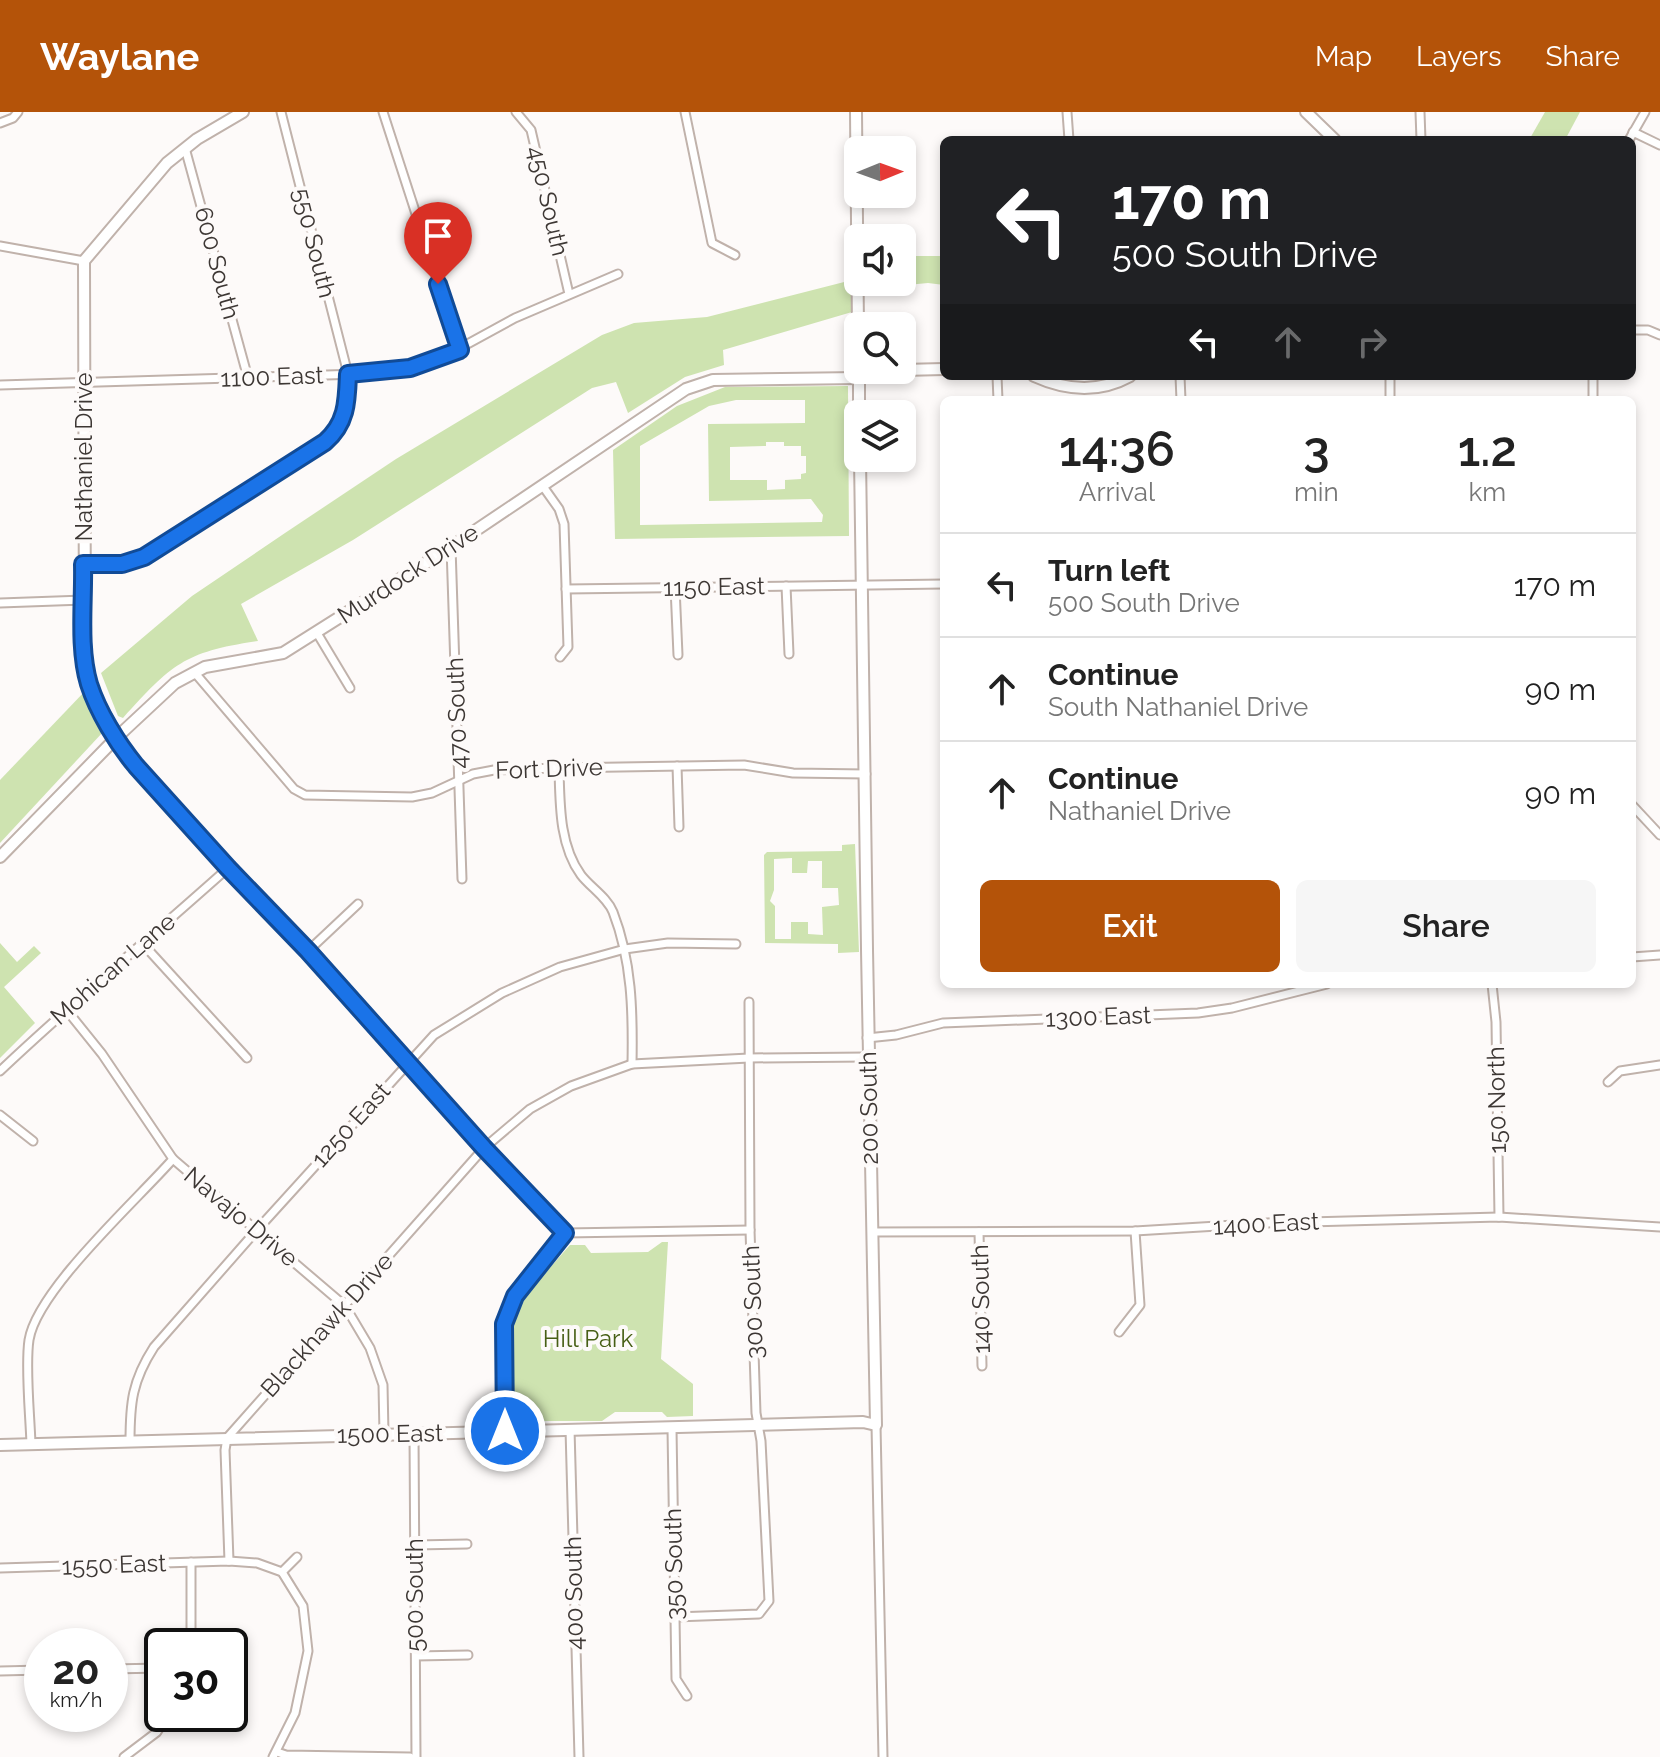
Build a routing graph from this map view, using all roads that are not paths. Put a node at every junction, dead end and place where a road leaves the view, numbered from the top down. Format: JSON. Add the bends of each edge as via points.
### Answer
{"nodes":[{"id":1,"x":18,"y":112,"type":"edge"},
{"id":2,"x":243,"y":112,"type":"edge"},
{"id":3,"x":281,"y":112,"type":"edge"},
{"id":4,"x":383,"y":112,"type":"edge"},
{"id":5,"x":516,"y":112,"type":"edge"},
{"id":6,"x":686,"y":112,"type":"edge"},
{"id":7,"x":856,"y":112,"type":"edge"},
{"id":8,"x":1067,"y":112,"type":"edge"},
{"id":9,"x":1306,"y":112,"type":"edge"},
{"id":10,"x":1420,"y":112,"type":"edge"},
{"id":11,"x":1645,"y":112,"type":"edge"},
{"id":12,"x":0,"y":123,"type":"edge"},
{"id":13,"x":1069,"y":136,"type":"edge"},
{"id":14,"x":1331,"y":136,"type":"edge"},
{"id":15,"x":1421,"y":136,"type":"edge"},
{"id":16,"x":1631,"y":136,"type":"edge"},
{"id":17,"x":1636,"y":138,"type":"edge"},
{"id":18,"x":1660,"y":145,"type":"edge"},
{"id":19,"x":185,"y":148,"type":"junction"},
{"id":20,"x":0,"y":246,"type":"edge"},
{"id":21,"x":735,"y":255,"type":"dead end"},
{"id":22,"x":84,"y":261,"type":"junction"},
{"id":23,"x":618,"y":274,"type":"dead end"},
{"id":24,"x":569,"y":294,"type":"junction"},
{"id":25,"x":858,"y":312,"type":"edge"},
{"id":26,"x":1636,"y":330,"type":"edge"},
{"id":27,"x":1660,"y":335,"type":"edge"},
{"id":28,"x":460,"y":350,"type":"junction"},
{"id":29,"x":940,"y":369,"type":"edge"},
{"id":30,"x":916,"y":370,"type":"edge"},
{"id":31,"x":348,"y":374,"type":"junction"},
{"id":32,"x":844,"y":374,"type":"edge"},
{"id":33,"x":248,"y":378,"type":"junction"},
{"id":34,"x":1043,"y":380,"type":"edge"},
{"id":35,"x":1123,"y":380,"type":"edge"},
{"id":36,"x":84,"y":384,"type":"junction"},
{"id":37,"x":0,"y":385,"type":"edge"},
{"id":38,"x":860,"y":472,"type":"edge"},
{"id":39,"x":542,"y":485,"type":"junction"},
{"id":40,"x":451,"y":547,"type":"junction"},
{"id":41,"x":83,"y":564,"type":"junction"},
{"id":42,"x":940,"y":584,"type":"edge"},
{"id":43,"x":862,"y":585,"type":"junction"},
{"id":44,"x":786,"y":586,"type":"junction"},
{"id":45,"x":675,"y":587,"type":"junction"},
{"id":46,"x":566,"y":589,"type":"junction"},
{"id":47,"x":84,"y":600,"type":"junction"},
{"id":48,"x":0,"y":603,"type":"edge"},
{"id":49,"x":317,"y":633,"type":"junction"},
{"id":50,"x":789,"y":654,"type":"dead end"},
{"id":51,"x":678,"y":655,"type":"dead end"},
{"id":52,"x":560,"y":657,"type":"dead end"},
{"id":53,"x":195,"y":673,"type":"junction"},
{"id":54,"x":350,"y":688,"type":"dead end"},
{"id":55,"x":116,"y":738,"type":"junction"},
{"id":56,"x":677,"y":766,"type":"junction"},
{"id":57,"x":559,"y":768,"type":"junction"},
{"id":58,"x":866,"y":774,"type":"junction"},
{"id":59,"x":460,"y":780,"type":"junction"},
{"id":60,"x":1636,"y":809,"type":"edge"},
{"id":61,"x":679,"y":827,"type":"dead end"},
{"id":62,"x":1660,"y":835,"type":"edge"},
{"id":63,"x":0,"y":857,"type":"edge"},
{"id":64,"x":228,"y":868,"type":"junction"},
{"id":65,"x":462,"y":879,"type":"dead end"},
{"id":66,"x":358,"y":904,"type":"dead end"},
{"id":67,"x":143,"y":944,"type":"junction"},
{"id":68,"x":736,"y":944,"type":"dead end"},
{"id":69,"x":625,"y":949,"type":"junction"},
{"id":70,"x":308,"y":951,"type":"junction"},
{"id":71,"x":1660,"y":955,"type":"edge"},
{"id":72,"x":1636,"y":957,"type":"edge"},
{"id":73,"x":1302,"y":988,"type":"edge"},
{"id":74,"x":1492,"y":988,"type":"edge"},
{"id":75,"x":749,"y":1002,"type":"dead end"},
{"id":76,"x":65,"y":1008,"type":"junction"},
{"id":77,"x":867,"y":1038,"type":"junction"},
{"id":78,"x":867,"y":1057,"type":"junction"},
{"id":79,"x":247,"y":1058,"type":"dead end"},
{"id":80,"x":749,"y":1058,"type":"junction"},
{"id":81,"x":408,"y":1062,"type":"junction"},
{"id":82,"x":632,"y":1064,"type":"junction"},
{"id":83,"x":1660,"y":1065,"type":"edge"},
{"id":84,"x":0,"y":1071,"type":"edge"},
{"id":85,"x":1608,"y":1082,"type":"dead end"},
{"id":86,"x":0,"y":1115,"type":"edge"},
{"id":87,"x":33,"y":1141,"type":"dead end"},
{"id":88,"x":484,"y":1148,"type":"junction"},
{"id":89,"x":173,"y":1159,"type":"junction"},
{"id":90,"x":1499,"y":1217,"type":"junction"},
{"id":91,"x":1660,"y":1227,"type":"edge"},
{"id":92,"x":750,"y":1230,"type":"junction"},
{"id":93,"x":256,"y":1231,"type":"junction"},
{"id":94,"x":1135,"y":1231,"type":"junction"},
{"id":95,"x":872,"y":1232,"type":"junction"},
{"id":96,"x":979,"y":1232,"type":"junction"},
{"id":97,"x":565,"y":1233,"type":"junction"},
{"id":98,"x":345,"y":1306,"type":"junction"},
{"id":99,"x":1119,"y":1332,"type":"dead end"},
{"id":100,"x":982,"y":1366,"type":"dead end"},
{"id":101,"x":876,"y":1425,"type":"junction"},
{"id":102,"x":759,"y":1427,"type":"junction"},
{"id":103,"x":570,"y":1429,"type":"junction"},
{"id":104,"x":672,"y":1429,"type":"junction"},
{"id":105,"x":505,"y":1431,"type":"junction"},
{"id":106,"x":384,"y":1434,"type":"junction"},
{"id":107,"x":414,"y":1434,"type":"junction"},
{"id":108,"x":227,"y":1438,"type":"junction"},
{"id":109,"x":130,"y":1442,"type":"junction"},
{"id":110,"x":31,"y":1444,"type":"junction"},
{"id":111,"x":0,"y":1445,"type":"edge"},
{"id":112,"x":467,"y":1544,"type":"dead end"},
{"id":113,"x":415,"y":1545,"type":"junction"},
{"id":114,"x":297,"y":1557,"type":"dead end"},
{"id":115,"x":229,"y":1561,"type":"junction"},
{"id":116,"x":191,"y":1562,"type":"junction"},
{"id":117,"x":0,"y":1568,"type":"edge"},
{"id":118,"x":282,"y":1572,"type":"junction"},
{"id":119,"x":675,"y":1617,"type":"junction"},
{"id":120,"x":191,"y":1628,"type":"edge"},
{"id":121,"x":468,"y":1655,"type":"dead end"},
{"id":122,"x":416,"y":1656,"type":"junction"},
{"id":123,"x":24,"y":1670,"type":"edge"},
{"id":124,"x":0,"y":1671,"type":"edge"},
{"id":125,"x":687,"y":1696,"type":"dead end"},
{"id":126,"x":157,"y":1732,"type":"edge"},
{"id":127,"x":275,"y":1754,"type":"edge"},
{"id":128,"x":124,"y":1757,"type":"edge"},
{"id":129,"x":410,"y":1757,"type":"edge"},
{"id":130,"x":416,"y":1757,"type":"edge"},
{"id":131,"x":579,"y":1757,"type":"edge"},
{"id":132,"x":883,"y":1757,"type":"edge"}],
"edges":[{"from":1,"to":12,"type":"street"},
{"from":2,"to":19,"type":"street"},
{"from":3,"to":31,"type":"street","name":"550 South"},
{"from":4,"to":28,"type":"street"},
{"from":5,"to":24,"type":"street","name":"450 South","via":[[531,130]]},
{"from":6,"to":21,"type":"street","via":[[712,243]]},
{"from":7,"to":25,"type":"street"},
{"from":8,"to":13,"type":"street"},
{"from":9,"to":14,"type":"street"},
{"from":10,"to":15,"type":"street"},
{"from":11,"to":16,"type":"street"},
{"from":17,"to":18,"type":"street"},
{"from":19,"to":22,"type":"street"},
{"from":19,"to":33,"type":"street","name":"600 South"},
{"from":20,"to":22,"type":"street"},
{"from":22,"to":36,"type":"street","name":"Nathaniel Drive"},
{"from":23,"to":24,"type":"street","name":"1100 East"},
{"from":24,"to":28,"type":"street","name":"1100 East"},
{"from":26,"to":27,"type":"street"},
{"from":28,"to":31,"type":"street","name":"1100 East","via":[[410,368]]},
{"from":29,"to":30,"type":"street","name":"Murdock Drive"},
{"from":31,"to":33,"type":"street","name":"1100 East"},
{"from":31,"to":41,"type":"street","name":"550 South","via":[[343,420],[325,442],[144,557],[122,564]]},
{"from":32,"to":39,"type":"street","name":"Murdock Drive","via":[[713,380],[686,389]]},
{"from":33,"to":36,"type":"street","name":"1100 East"},
{"from":34,"to":35,"type":"street","via":[[1079,390]]},
{"from":36,"to":37,"type":"street","name":"1100 East"},
{"from":36,"to":41,"type":"street","name":"Nathaniel Drive"},
{"from":38,"to":43,"type":"street","name":"200 South"},
{"from":39,"to":40,"type":"street","name":"Murdock Drive"},
{"from":39,"to":46,"type":"street","via":[[564,524]]},
{"from":40,"to":49,"type":"street","name":"Murdock Drive"},
{"from":40,"to":59,"type":"street","name":"470 South"},
{"from":41,"to":47,"type":"street","name":"Nathaniel Drive"},
{"from":42,"to":43,"type":"street","name":"1150 East"},
{"from":43,"to":44,"type":"street","name":"1150 East"},
{"from":43,"to":58,"type":"street","name":"200 South"},
{"from":44,"to":45,"type":"street","name":"1150 East"},
{"from":44,"to":50,"type":"street"},
{"from":45,"to":46,"type":"street","name":"1150 East"},
{"from":45,"to":51,"type":"street"},
{"from":46,"to":52,"type":"street","via":[[568,647]]},
{"from":47,"to":48,"type":"street"},
{"from":47,"to":55,"type":"street","name":"Nathaniel Drive","via":[[90,686]]},
{"from":49,"to":53,"type":"street","name":"Murdock Drive","via":[[283,653]]},
{"from":49,"to":54,"type":"street"},
{"from":53,"to":55,"type":"street","name":"Murdock Drive","via":[[158,696]]},
{"from":53,"to":59,"type":"street","name":"Fort Drive","via":[[294,789],[305,795],[412,797]]},
{"from":55,"to":63,"type":"street","name":"Murdock Drive"},
{"from":55,"to":64,"type":"street","name":"Nathaniel Drive"},
{"from":56,"to":57,"type":"street","name":"Fort Drive"},
{"from":56,"to":58,"type":"street","name":"Fort Drive"},
{"from":56,"to":61,"type":"street"},
{"from":57,"to":59,"type":"street","name":"Fort Drive","via":[[494,770]]},
{"from":57,"to":69,"type":"street","via":[[566,850],[581,875],[612,907]]},
{"from":58,"to":77,"type":"street","name":"200 South"},
{"from":59,"to":65,"type":"street","name":"470 South"},
{"from":60,"to":62,"type":"street"},
{"from":64,"to":67,"type":"street","name":"Mohican Lane"},
{"from":64,"to":70,"type":"street","name":"Nathaniel Drive"},
{"from":66,"to":70,"type":"street"},
{"from":67,"to":76,"type":"street","name":"Mohican Lane"},
{"from":67,"to":79,"type":"street"},
{"from":68,"to":69,"type":"street","name":"1250 East","via":[[668,943]]},
{"from":69,"to":81,"type":"street","name":"1250 East","via":[[560,967],[502,993],[434,1035]]},
{"from":69,"to":82,"type":"street","via":[[633,1010]]},
{"from":70,"to":81,"type":"street","name":"Nathaniel Drive"},
{"from":71,"to":72,"type":"street"},
{"from":73,"to":77,"type":"street","name":"1300 East","via":[[1198,1013],[943,1023]]},
{"from":74,"to":90,"type":"street","name":"150 North"},
{"from":75,"to":80,"type":"street","name":"300 South"},
{"from":76,"to":84,"type":"street","name":"Mohican Lane"},
{"from":76,"to":89,"type":"street","name":"Navajo Drive"},
{"from":77,"to":78,"type":"street","name":"200 South"},
{"from":78,"to":80,"type":"street"},
{"from":78,"to":95,"type":"street","name":"200 South"},
{"from":80,"to":82,"type":"street","name":"Blackhawk Drive"},
{"from":80,"to":92,"type":"street","name":"300 South"},
{"from":81,"to":88,"type":"street","name":"Nathaniel Drive"},
{"from":81,"to":93,"type":"street","name":"1250 East"},
{"from":82,"to":88,"type":"street","name":"Blackhawk Drive","via":[[544,1101]]},
{"from":83,"to":85,"type":"street","via":[[1620,1071]]},
{"from":86,"to":87,"type":"street"},
{"from":88,"to":97,"type":"street","name":"Nathaniel Drive"},
{"from":88,"to":98,"type":"street","name":"Blackhawk Drive"},
{"from":89,"to":93,"type":"street","name":"Navajo Drive"},
{"from":89,"to":110,"type":"street","via":[[37,1313],[29,1340]]},
{"from":90,"to":91,"type":"street","name":"1400 East"},
{"from":90,"to":94,"type":"street","name":"1400 East"},
{"from":92,"to":97,"type":"street"},
{"from":92,"to":102,"type":"street","name":"300 South"},
{"from":93,"to":98,"type":"street","name":"Navajo Drive"},
{"from":93,"to":109,"type":"street","name":"1250 East","via":[[145,1361],[131,1396]]},
{"from":94,"to":96,"type":"street","name":"1400 East"},
{"from":94,"to":99,"type":"street","via":[[1140,1305]]},
{"from":95,"to":96,"type":"street","name":"1400 East"},
{"from":95,"to":101,"type":"street","name":"200 South"},
{"from":96,"to":100,"type":"street","name":"140 South"},
{"from":97,"to":105,"type":"street","via":[[515,1296],[504,1324]]},
{"from":98,"to":106,"type":"street","name":"Navajo Drive","via":[[370,1348],[383,1385]]},
{"from":98,"to":108,"type":"street","name":"Blackhawk Drive"},
{"from":101,"to":102,"type":"street","name":"1500 East"},
{"from":101,"to":132,"type":"street","name":"200 South"},
{"from":102,"to":104,"type":"street","name":"1500 East"},
{"from":102,"to":119,"type":"street","name":"300 South","via":[[769,1601],[759,1614]]},
{"from":103,"to":104,"type":"street","name":"1500 East"},
{"from":103,"to":105,"type":"street","name":"1500 East"},
{"from":103,"to":131,"type":"street","name":"400 South"},
{"from":104,"to":119,"type":"street","name":"350 South"},
{"from":105,"to":107,"type":"street","name":"1500 East"},
{"from":106,"to":107,"type":"street","name":"1500 East"},
{"from":106,"to":108,"type":"street","name":"1500 East"},
{"from":107,"to":113,"type":"street","name":"500 South"},
{"from":108,"to":109,"type":"street","name":"1500 East"},
{"from":108,"to":115,"type":"street"},
{"from":109,"to":110,"type":"street","name":"1500 East"},
{"from":110,"to":111,"type":"street","name":"1500 East"},
{"from":112,"to":113,"type":"street"},
{"from":113,"to":122,"type":"street","name":"500 South"},
{"from":114,"to":118,"type":"street"},
{"from":115,"to":116,"type":"street","name":"1550 East"},
{"from":115,"to":118,"type":"street"},
{"from":116,"to":117,"type":"street","name":"1550 East"},
{"from":116,"to":120,"type":"street"},
{"from":118,"to":127,"type":"street","via":[[303,1606],[308,1651],[295,1713]]},
{"from":119,"to":125,"type":"street","name":"350 South","via":[[676,1679]]},
{"from":121,"to":122,"type":"street"},
{"from":122,"to":130,"type":"street","name":"500 South"},
{"from":123,"to":124,"type":"street"},
{"from":126,"to":128,"type":"street"},
{"from":127,"to":129,"type":"street"}]}
